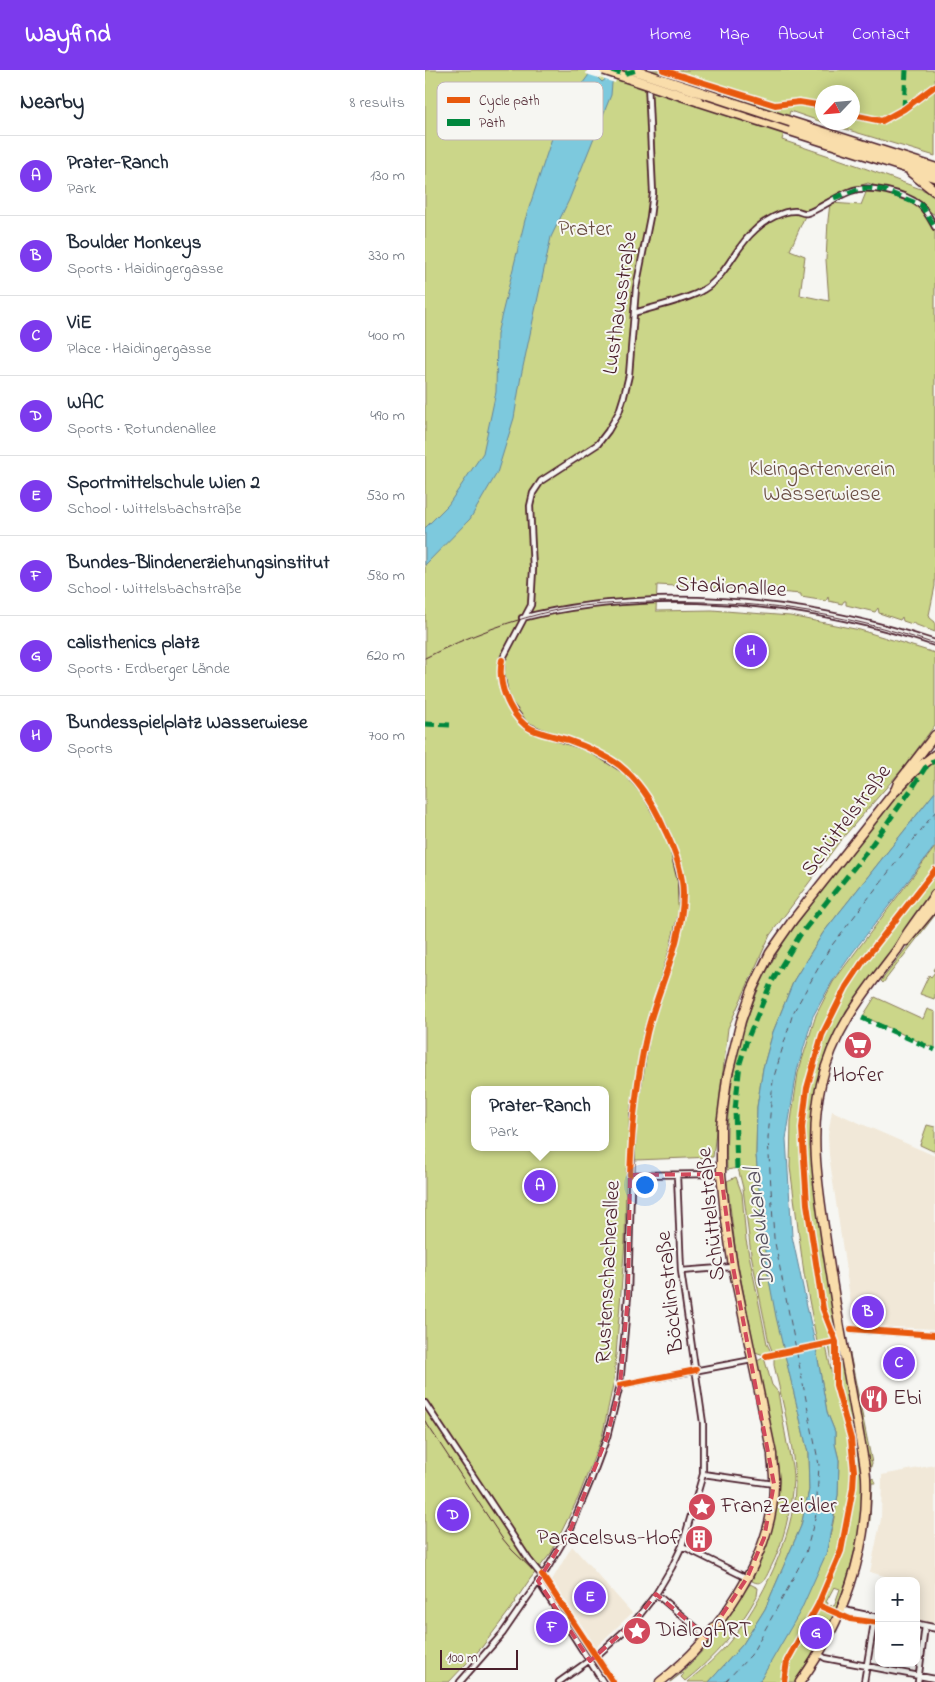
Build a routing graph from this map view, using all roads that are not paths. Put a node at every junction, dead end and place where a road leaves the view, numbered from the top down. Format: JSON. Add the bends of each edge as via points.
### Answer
{"nodes":[{"id":1,"x":603,"y":70,"type":"edge"},
{"id":2,"x":633,"y":70,"type":"edge"},
{"id":3,"x":648,"y":70,"type":"edge"},
{"id":4,"x":790,"y":127,"type":"junction"},
{"id":5,"x":917,"y":162,"type":"junction"},
{"id":6,"x":935,"y":164,"type":"edge"},
{"id":7,"x":935,"y":168,"type":"edge"},
{"id":8,"x":907,"y":169,"type":"junction"},
{"id":9,"x":935,"y":178,"type":"edge"},
{"id":10,"x":935,"y":185,"type":"edge"},
{"id":11,"x":935,"y":191,"type":"edge"},
{"id":12,"x":935,"y":227,"type":"edge"},
{"id":13,"x":635,"y":313,"type":"junction"},
{"id":14,"x":522,"y":618,"type":"junction"},
{"id":15,"x":935,"y":643,"type":"edge"},
{"id":16,"x":525,"y":725,"type":"joint"},
{"id":17,"x":935,"y":735,"type":"edge"},
{"id":18,"x":935,"y":755,"type":"edge"},
{"id":19,"x":895,"y":790,"type":"junction"},
{"id":20,"x":935,"y":894,"type":"edge"},
{"id":21,"x":935,"y":906,"type":"edge"},
{"id":22,"x":899,"y":948,"type":"junction"},
{"id":23,"x":721,"y":1174,"type":"junction"},
{"id":24,"x":677,"y":1175,"type":"junction"},
{"id":25,"x":630,"y":1176,"type":"junction"},
{"id":26,"x":733,"y":1267,"type":"junction"},
{"id":27,"x":681,"y":1271,"type":"junction"},
{"id":28,"x":851,"y":1329,"type":"dead end"},
{"id":29,"x":935,"y":1335,"type":"edge"},
{"id":30,"x":752,"y":1360,"type":"junction"},
{"id":31,"x":696,"y":1370,"type":"junction"},
{"id":32,"x":620,"y":1385,"type":"junction"},
{"id":33,"x":425,"y":1402,"type":"edge"},
{"id":34,"x":703,"y":1474,"type":"junction"},
{"id":35,"x":774,"y":1484,"type":"junction"},
{"id":36,"x":682,"y":1546,"type":"junction"},
{"id":37,"x":542,"y":1575,"type":"junction"},
{"id":38,"x":747,"y":1578,"type":"junction"},
{"id":39,"x":538,"y":1581,"type":"junction"},
{"id":40,"x":656,"y":1594,"type":"junction"},
{"id":41,"x":841,"y":1610,"type":"junction"},
{"id":42,"x":875,"y":1618,"type":"edge"},
{"id":43,"x":876,"y":1622,"type":"edge"},
{"id":44,"x":920,"y":1625,"type":"edge"},
{"id":45,"x":925,"y":1626,"type":"junction"},
{"id":46,"x":935,"y":1628,"type":"edge"},
{"id":47,"x":707,"y":1637,"type":"junction"},
{"id":48,"x":819,"y":1654,"type":"junction"},
{"id":49,"x":596,"y":1656,"type":"junction"},
{"id":50,"x":590,"y":1661,"type":"junction"},
{"id":51,"x":866,"y":1665,"type":"junction"},
{"id":52,"x":919,"y":1675,"type":"junction"},
{"id":53,"x":935,"y":1678,"type":"edge"},
{"id":54,"x":460,"y":1682,"type":"edge"},
{"id":55,"x":559,"y":1682,"type":"edge"},
{"id":56,"x":603,"y":1682,"type":"edge"},
{"id":57,"x":613,"y":1682,"type":"edge"},
{"id":58,"x":660,"y":1682,"type":"edge"},
{"id":59,"x":801,"y":1682,"type":"edge"},
{"id":60,"x":864,"y":1682,"type":"edge"},
{"id":61,"x":918,"y":1682,"type":"edge"}],
"edges":[{"from":1,"to":4,"type":"highway","bridge":true},
{"from":2,"to":4,"type":"highway","bridge":true},
{"from":3,"to":13,"type":"street","name":"Lusthausstraße","via":[[653,193],[639,265]]},
{"from":4,"to":5,"type":"highway"},
{"from":4,"to":8,"type":"highway"},
{"from":5,"to":6,"type":"highway"},
{"from":5,"to":7,"type":"highway"},
{"from":8,"to":9,"type":"highway"},
{"from":8,"to":10,"type":"highway"},
{"from":8,"to":11,"type":"highway"},
{"from":12,"to":13,"type":"street","via":[[921,205],[883,190],[865,187],[851,191],[808,213],[795,210],[784,213],[758,227],[746,238],[714,283],[704,290]]},
{"from":13,"to":14,"type":"street","name":"Lusthausstraße","via":[[629,375],[619,412],[598,444],[541,481],[533,493],[530,506],[531,605]]},
{"from":14,"to":15,"type":"street","name":"Stadionallee","via":[[595,603],[713,600],[811,610],[874,624]]},
{"from":14,"to":16,"type":"street","name":"Lusthausstraße","via":[[502,660],[501,673],[509,704]]},
{"from":16,"to":25,"type":"street","name":"Rustenschacherallee","via":[[586,747],[626,771],[655,810],[673,848],[679,870],[682,912],[647,1031],[633,1116]]},
{"from":17,"to":19,"type":"main road","name":"Schüttelstraße"},
{"from":18,"to":19,"type":"highway"},
{"from":19,"to":23,"type":"main road","name":"Schüttelstraße","via":[[787,928],[770,953],[752,990],[727,1078],[721,1126]]},
{"from":20,"to":22,"type":"main road"},
{"from":21,"to":22,"type":"main road"},
{"from":22,"to":41,"type":"main road","via":[[865,991],[838,1034],[821,1083],[815,1124],[821,1207],[866,1476],[866,1505],[857,1564]]},
{"from":23,"to":24,"type":"street"},
{"from":23,"to":26,"type":"main road","name":"Schüttelstraße"},
{"from":24,"to":25,"type":"street"},
{"from":24,"to":27,"type":"street","name":"Böcklinstraße"},
{"from":25,"to":32,"type":"street","name":"Rustenschacherallee","via":[[628,1296]]},
{"from":26,"to":27,"type":"street"},
{"from":26,"to":30,"type":"main road","name":"Schüttelstraße"},
{"from":27,"to":31,"type":"street","name":"Böcklinstraße"},
{"from":28,"to":29,"type":"street"},
{"from":30,"to":31,"type":"street"},
{"from":30,"to":35,"type":"main road","name":"Schüttelstraße"},
{"from":31,"to":32,"type":"street"},
{"from":31,"to":34,"type":"street","name":"Böcklinstraße","via":[[703,1423]]},
{"from":32,"to":37,"type":"street","name":"Rustenschacherallee","via":[[607,1437],[591,1480],[571,1528]]},
{"from":33,"to":37,"type":"street"},
{"from":34,"to":35,"type":"street"},
{"from":34,"to":36,"type":"street","name":"Böcklinstraße"},
{"from":35,"to":38,"type":"main road","name":"Schüttelstraße","via":[[764,1538]]},
{"from":36,"to":38,"type":"street"},
{"from":36,"to":40,"type":"street","name":"Böcklinstraße"},
{"from":37,"to":39,"type":"street","name":"Rustenschacherallee"},
{"from":37,"to":49,"type":"street"},
{"from":38,"to":47,"type":"main road","name":"Schüttelstraße"},
{"from":39,"to":50,"type":"street"},
{"from":39,"to":54,"type":"street","name":"Rustenschacherallee","via":[[503,1633]]},
{"from":40,"to":47,"type":"street"},
{"from":40,"to":49,"type":"street","name":"Böcklinstraße","via":[[635,1621]]},
{"from":41,"to":42,"type":"street"},
{"from":41,"to":48,"type":"main road"},
{"from":43,"to":51,"type":"street"},
{"from":44,"to":45,"type":"street"},
{"from":45,"to":46,"type":"street"},
{"from":45,"to":52,"type":"street"},
{"from":47,"to":58,"type":"main road","name":"Schüttelstraße","via":[[690,1657]]},
{"from":48,"to":51,"type":"street","via":[[825,1658]]},
{"from":48,"to":59,"type":"main road"},
{"from":49,"to":50,"type":"street","name":"Böcklinstraße"},
{"from":49,"to":57,"type":"street"},
{"from":50,"to":55,"type":"street","name":"Böcklinstraße"},
{"from":50,"to":56,"type":"street"},
{"from":51,"to":52,"type":"street"},
{"from":51,"to":60,"type":"street"},
{"from":52,"to":53,"type":"street"},
{"from":52,"to":61,"type":"street"}]}
